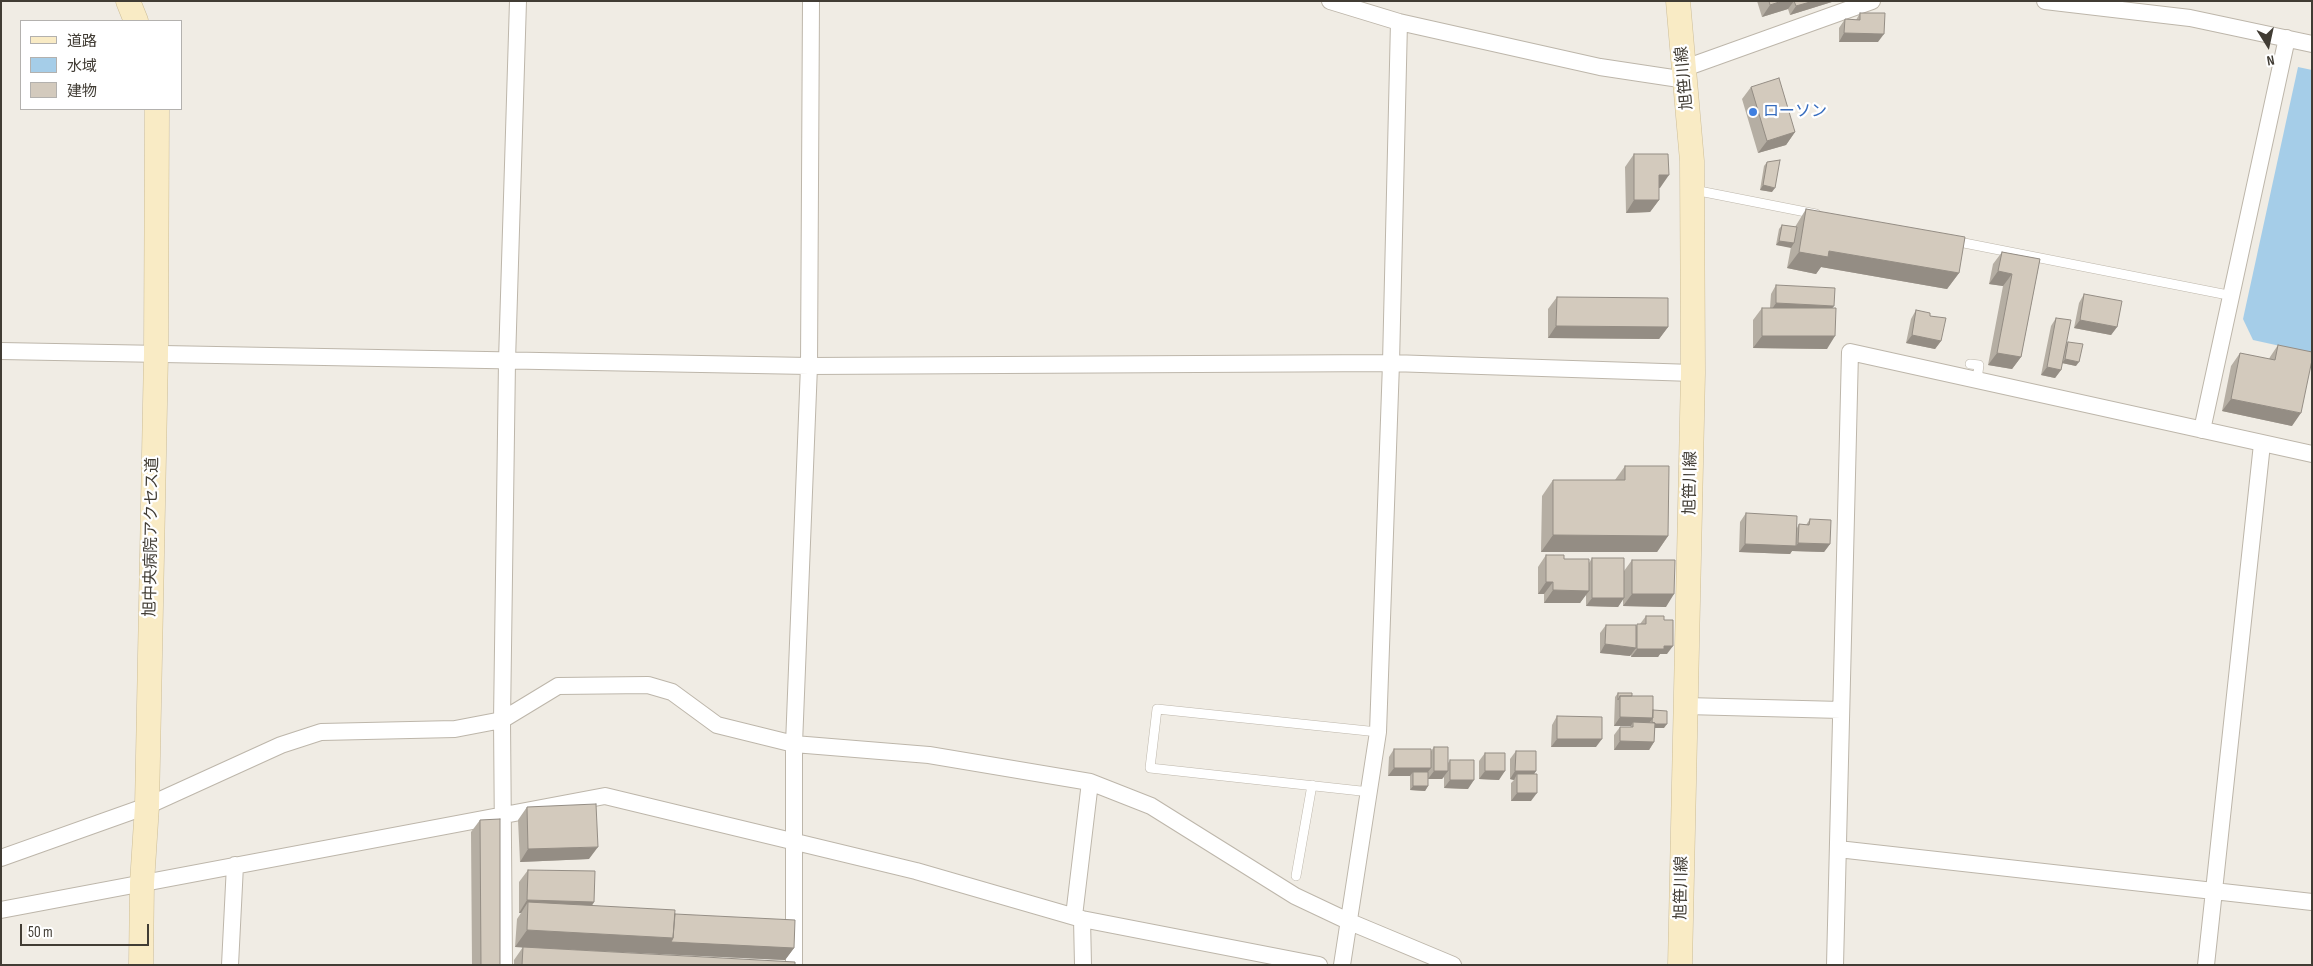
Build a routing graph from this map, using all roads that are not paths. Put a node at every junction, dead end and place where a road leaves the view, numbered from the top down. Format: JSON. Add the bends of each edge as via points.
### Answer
{"nodes":[{"id":1,"x":128,"y":1,"type":"edge"},
{"id":2,"x":518,"y":1,"type":"edge"},
{"id":3,"x":811,"y":1,"type":"edge"},
{"id":4,"x":1330,"y":1,"type":"edge"},
{"id":5,"x":1678,"y":1,"type":"edge"},
{"id":6,"x":1872,"y":1,"type":"edge"},
{"id":7,"x":2045,"y":1,"type":"edge"},
{"id":8,"x":136,"y":20,"type":"edge"},
{"id":9,"x":1399,"y":22,"type":"junction"},
{"id":10,"x":2287,"y":38,"type":"junction"},
{"id":11,"x":2312,"y":44,"type":"edge"},
{"id":12,"x":1685,"y":74,"type":"junction"},
{"id":13,"x":156,"y":110,"type":"edge"},
{"id":14,"x":1692,"y":189,"type":"junction"},
{"id":15,"x":1827,"y":216,"type":"edge"},
{"id":16,"x":1942,"y":239,"type":"edge"},
{"id":17,"x":2233,"y":296,"type":"junction"},
{"id":18,"x":1,"y":351,"type":"edge"},
{"id":19,"x":156,"y":354,"type":"junction"},
{"id":20,"x":507,"y":361,"type":"junction"},
{"id":21,"x":1391,"y":363,"type":"junction"},
{"id":22,"x":1970,"y":364,"type":"dead end"},
{"id":23,"x":809,"y":366,"type":"junction"},
{"id":24,"x":1693,"y":373,"type":"junction"},
{"id":25,"x":1977,"y":380,"type":"junction"},
{"id":26,"x":2202,"y":430,"type":"junction"},
{"id":27,"x":2262,"y":444,"type":"junction"},
{"id":28,"x":2312,"y":454,"type":"edge"},
{"id":29,"x":1686,"y":706,"type":"junction"},
{"id":30,"x":1841,"y":710,"type":"junction"},
{"id":31,"x":502,"y":720,"type":"junction"},
{"id":32,"x":1378,"y":732,"type":"junction"},
{"id":33,"x":794,"y":744,"type":"junction"},
{"id":34,"x":1090,"y":782,"type":"junction"},
{"id":35,"x":1312,"y":785,"type":"junction"},
{"id":36,"x":1370,"y":792,"type":"junction"},
{"id":37,"x":147,"y":806,"type":"junction"},
{"id":38,"x":502,"y":814,"type":"junction"},
{"id":39,"x":793,"y":843,"type":"junction"},
{"id":40,"x":1838,"y":849,"type":"junction"},
{"id":41,"x":1,"y":858,"type":"edge"},
{"id":42,"x":235,"y":866,"type":"junction"},
{"id":43,"x":1296,"y":876,"type":"dead end"},
{"id":44,"x":142,"y":883,"type":"junction"},
{"id":45,"x":2215,"y":891,"type":"junction"},
{"id":46,"x":2312,"y":902,"type":"edge"},
{"id":47,"x":1,"y":910,"type":"edge"},
{"id":48,"x":1078,"y":918,"type":"junction"},
{"id":49,"x":1350,"y":922,"type":"junction"},
{"id":50,"x":141,"y":965,"type":"edge"},
{"id":51,"x":230,"y":965,"type":"edge"},
{"id":52,"x":504,"y":965,"type":"edge"},
{"id":53,"x":794,"y":965,"type":"edge"},
{"id":54,"x":1083,"y":965,"type":"edge"},
{"id":55,"x":1320,"y":965,"type":"edge"},
{"id":56,"x":1342,"y":965,"type":"edge"},
{"id":57,"x":1453,"y":965,"type":"edge"},
{"id":58,"x":1680,"y":965,"type":"edge"},
{"id":59,"x":1835,"y":965,"type":"edge"},
{"id":60,"x":2206,"y":965,"type":"edge"}],
"edges":[{"from":1,"to":8,"type":"main road"},
{"from":2,"to":20,"type":"street"},
{"from":3,"to":23,"type":"street"},
{"from":4,"to":9,"type":"street"},
{"from":5,"to":12,"type":"main road","name":"旭笹川線"},
{"from":6,"to":12,"type":"street"},
{"from":7,"to":10,"type":"street","via":[[2190,18]]},
{"from":9,"to":12,"type":"street","via":[[1600,67]]},
{"from":9,"to":21,"type":"street"},
{"from":10,"to":11,"type":"street"},
{"from":10,"to":17,"type":"street"},
{"from":12,"to":14,"type":"main road","name":"旭笹川線"},
{"from":13,"to":19,"type":"main road","name":"旭中央病院アクセス道"},
{"from":14,"to":15,"type":"lane"},
{"from":14,"to":24,"type":"main road","name":"旭笹川線"},
{"from":16,"to":17,"type":"lane"},
{"from":17,"to":26,"type":"street"},
{"from":18,"to":19,"type":"street"},
{"from":19,"to":20,"type":"street"},
{"from":19,"to":37,"type":"main road","name":"旭中央病院アクセス道"},
{"from":20,"to":23,"type":"street"},
{"from":20,"to":31,"type":"street"},
{"from":21,"to":23,"type":"street"},
{"from":21,"to":24,"type":"street"},
{"from":21,"to":32,"type":"street"},
{"from":22,"to":25,"type":"lane","via":[[1980,365]]},
{"from":23,"to":33,"type":"street"},
{"from":24,"to":29,"type":"main road","name":"旭笹川線"},
{"from":25,"to":26,"type":"street"},
{"from":25,"to":30,"type":"street","via":[[1850,352]]},
{"from":26,"to":27,"type":"street"},
{"from":27,"to":28,"type":"street"},
{"from":27,"to":45,"type":"street"},
{"from":29,"to":30,"type":"street"},
{"from":29,"to":58,"type":"main road","name":"旭笹川線"},
{"from":30,"to":40,"type":"street"},
{"from":31,"to":33,"type":"street","via":[[558,686],[648,685],[672,692],[717,725]]},
{"from":31,"to":37,"type":"street","via":[[455,729],[321,732],[281,746]]},
{"from":31,"to":38,"type":"street"},
{"from":32,"to":35,"type":"lane","via":[[1157,709],[1150,768]]},
{"from":32,"to":36,"type":"street"},
{"from":33,"to":34,"type":"street","via":[[929,755]]},
{"from":33,"to":39,"type":"street"},
{"from":34,"to":48,"type":"street"},
{"from":34,"to":49,"type":"street","via":[[1151,806],[1295,896]]},
{"from":35,"to":36,"type":"lane"},
{"from":35,"to":43,"type":"lane"},
{"from":36,"to":49,"type":"street"},
{"from":37,"to":41,"type":"street"},
{"from":37,"to":44,"type":"main road","name":"旭中央病院アクセス道"},
{"from":38,"to":39,"type":"street","via":[[605,796]]},
{"from":38,"to":42,"type":"street"},
{"from":38,"to":52,"type":"street"},
{"from":39,"to":48,"type":"street","via":[[916,871]]},
{"from":39,"to":53,"type":"street"},
{"from":40,"to":45,"type":"street"},
{"from":40,"to":59,"type":"street"},
{"from":42,"to":44,"type":"street"},
{"from":42,"to":51,"type":"street"},
{"from":44,"to":47,"type":"street"},
{"from":44,"to":50,"type":"main road","name":"旭中央病院アクセス道"},
{"from":45,"to":46,"type":"street"},
{"from":45,"to":60,"type":"street"},
{"from":48,"to":54,"type":"street"},
{"from":48,"to":55,"type":"street"},
{"from":49,"to":56,"type":"street"},
{"from":49,"to":57,"type":"street"}]}
